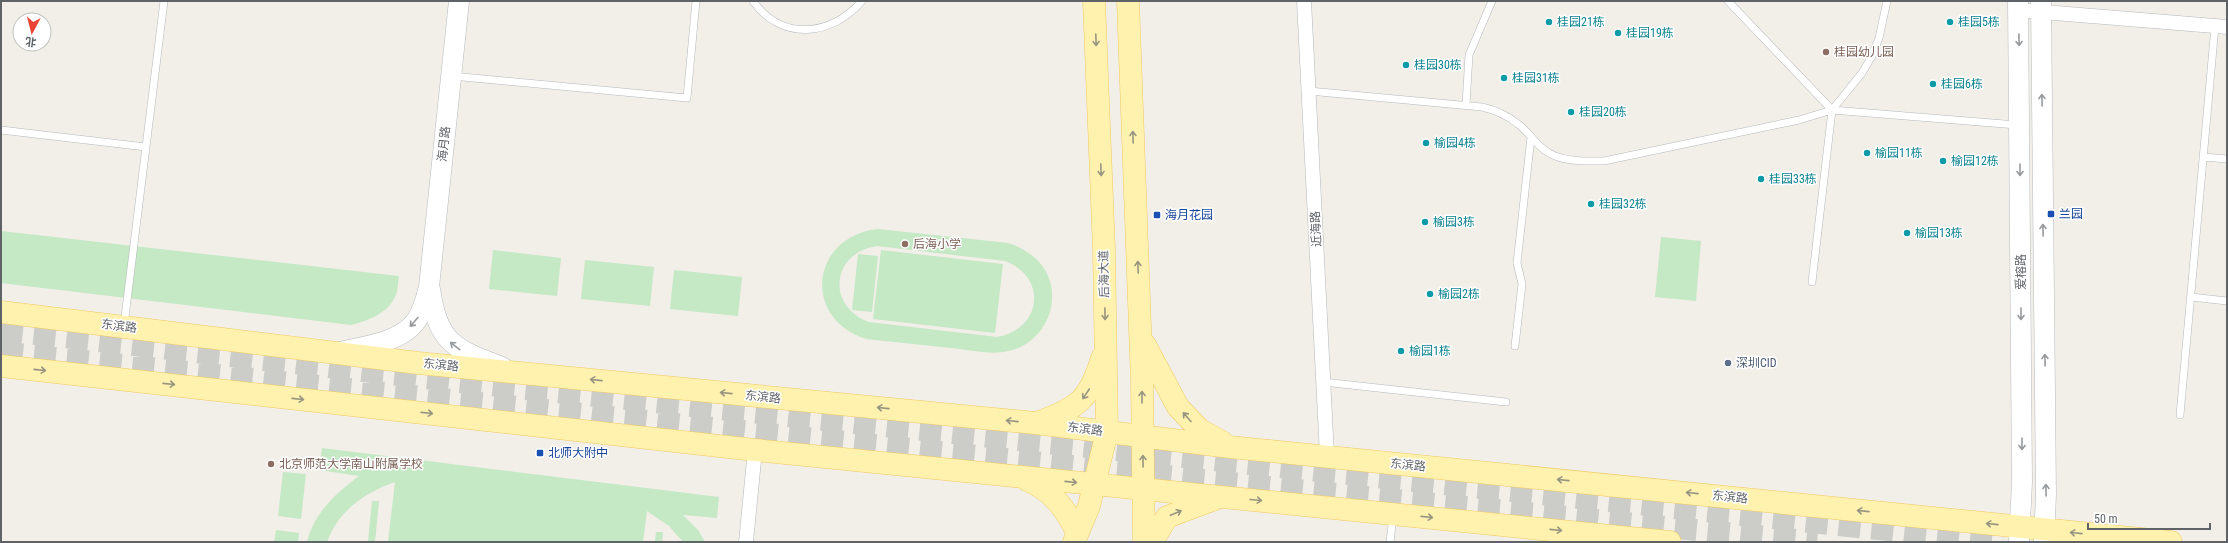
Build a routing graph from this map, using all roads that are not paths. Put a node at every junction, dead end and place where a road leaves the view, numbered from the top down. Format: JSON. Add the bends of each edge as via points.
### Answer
{"nodes":[{"id":1,"x":164,"y":1,"type":"edge"},
{"id":2,"x":459,"y":1,"type":"edge"},
{"id":3,"x":696,"y":1,"type":"edge"},
{"id":4,"x":753,"y":1,"type":"edge"},
{"id":5,"x":862,"y":1,"type":"edge"},
{"id":6,"x":1094,"y":1,"type":"edge"},
{"id":7,"x":1128,"y":1,"type":"edge"},
{"id":8,"x":1304,"y":1,"type":"edge"},
{"id":9,"x":1492,"y":1,"type":"edge"},
{"id":10,"x":1728,"y":1,"type":"edge"},
{"id":11,"x":1887,"y":1,"type":"edge"},
{"id":12,"x":2018,"y":5,"type":"edge"},
{"id":13,"x":2041,"y":6,"type":"edge"},
{"id":14,"x":2221,"y":27,"type":"edge"},
{"id":15,"x":451,"y":76,"type":"junction"},
{"id":16,"x":1309,"y":91,"type":"junction"},
{"id":17,"x":1466,"y":105,"type":"junction"},
{"id":18,"x":1832,"y":110,"type":"junction"},
{"id":19,"x":2020,"y":126,"type":"junction"},
{"id":20,"x":1,"y":130,"type":"edge"},
{"id":21,"x":1531,"y":137,"type":"junction"},
{"id":22,"x":146,"y":147,"type":"junction"},
{"id":23,"x":2203,"y":157,"type":"junction"},
{"id":24,"x":2227,"y":159,"type":"edge"},
{"id":25,"x":1812,"y":282,"type":"dead end"},
{"id":26,"x":429,"y":287,"type":"junction"},
{"id":27,"x":2190,"y":297,"type":"junction"},
{"id":28,"x":2227,"y":301,"type":"edge"},
{"id":29,"x":1,"y":312,"type":"edge"},
{"id":30,"x":124,"y":327,"type":"junction"},
{"id":31,"x":1141,"y":337,"type":"junction"},
{"id":32,"x":1106,"y":346,"type":"junction"},
{"id":33,"x":1515,"y":346,"type":"dead end"},
{"id":34,"x":335,"y":354,"type":"junction"},
{"id":35,"x":1,"y":366,"type":"edge"},
{"id":36,"x":516,"y":372,"type":"junction"},
{"id":37,"x":1323,"y":382,"type":"junction"},
{"id":38,"x":1506,"y":402,"type":"dead end"},
{"id":39,"x":2180,"y":415,"type":"dead end"},
{"id":40,"x":1035,"y":424,"type":"junction"},
{"id":41,"x":1107,"y":432,"type":"junction"},
{"id":42,"x":1143,"y":436,"type":"junction"},
{"id":43,"x":1230,"y":447,"type":"junction"},
{"id":44,"x":755,"y":450,"type":"junction"},
{"id":45,"x":1327,"y":456,"type":"junction"},
{"id":46,"x":1018,"y":476,"type":"junction"},
{"id":47,"x":1094,"y":485,"type":"junction"},
{"id":48,"x":1144,"y":489,"type":"junction"},
{"id":49,"x":1224,"y":497,"type":"junction"},
{"id":50,"x":1393,"y":513,"type":"junction"},
{"id":51,"x":2020,"y":534,"type":"edge"},
{"id":52,"x":2044,"y":536,"type":"edge"},
{"id":53,"x":1076,"y":537,"type":"edge"},
{"id":54,"x":746,"y":542,"type":"edge"},
{"id":55,"x":1144,"y":542,"type":"edge"},
{"id":56,"x":1152,"y":542,"type":"edge"},
{"id":57,"x":1390,"y":542,"type":"edge"},
{"id":58,"x":1670,"y":542,"type":"edge"},
{"id":59,"x":2170,"y":542,"type":"edge"}],
"edges":[{"from":1,"to":22,"type":"lane"},
{"from":2,"to":15,"type":"street","name":"海月路"},
{"from":3,"to":15,"type":"lane","via":[[687,98]]},
{"from":4,"to":5,"type":"lane","via":[[769,18],[789,27],[810,30],[832,25],[850,14]]},
{"from":6,"to":32,"type":"main road","name":"后海大道","one_way":true},
{"from":31,"to":7,"type":"main road","one_way":true},
{"from":8,"to":16,"type":"street","name":"近海路"},
{"from":9,"to":17,"type":"lane","via":[[1469,55]]},
{"from":10,"to":18,"type":"lane"},
{"from":11,"to":18,"type":"lane","via":[[1879,38],[1872,56],[1862,73]]},
{"from":12,"to":13,"type":"street"},
{"from":12,"to":19,"type":"street","name":"爱榕路","one_way":true},
{"from":13,"to":14,"type":"street"},
{"from":52,"to":13,"type":"street","name":"爱榕路","one_way":true},
{"from":14,"to":23,"type":"lane"},
{"from":15,"to":26,"type":"street","name":"海月路"},
{"from":16,"to":17,"type":"lane"},
{"from":16,"to":37,"type":"street","name":"近海路"},
{"from":17,"to":21,"type":"lane","via":[[1496,111],[1518,124]]},
{"from":18,"to":19,"type":"lane"},
{"from":18,"to":21,"type":"lane","via":[[1799,120],[1604,161],[1569,160],[1554,156]]},
{"from":18,"to":25,"type":"lane"},
{"from":19,"to":51,"type":"street","name":"爱榕路","one_way":true},
{"from":20,"to":22,"type":"lane"},
{"from":21,"to":33,"type":"lane","via":[[1517,263],[1522,284]]},
{"from":22,"to":30,"type":"lane"},
{"from":23,"to":24,"type":"lane"},
{"from":23,"to":27,"type":"lane"},
{"from":26,"to":34,"type":"street","one_way":true,"via":[[422,311],[409,327],[386,340]]},
{"from":36,"to":26,"type":"street","one_way":true,"via":[[465,353],[450,342],[440,330],[433,312]]},
{"from":27,"to":28,"type":"lane"},
{"from":27,"to":39,"type":"lane"},
{"from":29,"to":30,"type":"main road","name":"东滨路"},
{"from":30,"to":34,"type":"main road","name":"东滨路"},
{"from":42,"to":31,"type":"main road","one_way":true},
{"from":43,"to":31,"type":"main road","one_way":true,"via":[[1200,430],[1178,407]]},
{"from":32,"to":40,"type":"main road","one_way":true,"via":[[1095,381],[1082,400],[1066,412]]},
{"from":32,"to":41,"type":"main road","name":"后海大道"},
{"from":34,"to":36,"type":"main road","name":"东滨路"},
{"from":35,"to":44,"type":"main road","one_way":true},
{"from":40,"to":36,"type":"main road","name":"东滨路","one_way":true},
{"from":37,"to":38,"type":"lane"},
{"from":37,"to":45,"type":"street","name":"近海路"},
{"from":40,"to":41,"type":"main road","name":"东滨路"},
{"from":41,"to":42,"type":"main road","name":"东滨路"},
{"from":41,"to":47,"type":"main road","name":"后海大道"},
{"from":42,"to":43,"type":"main road","name":"东滨路"},
{"from":48,"to":42,"type":"main road","one_way":true},
{"from":43,"to":45,"type":"main road","name":"东滨路"},
{"from":44,"to":46,"type":"main road"},
{"from":44,"to":54,"type":"street"},
{"from":51,"to":45,"type":"main road","name":"东滨路","one_way":true},
{"from":46,"to":47,"type":"main road","one_way":true},
{"from":46,"to":53,"type":"main road","via":[[1041,486],[1057,499],[1067,512]]},
{"from":47,"to":48,"type":"main road"},
{"from":47,"to":53,"type":"main road","name":"后海大道","via":[[1089,506]]},
{"from":48,"to":49,"type":"main road"},
{"from":48,"to":55,"type":"main road"},
{"from":49,"to":50,"type":"main road","one_way":true},
{"from":56,"to":49,"type":"main road","one_way":true,"via":[[1167,517],[1195,505]]},
{"from":50,"to":57,"type":"lane"},
{"from":50,"to":58,"type":"main road","one_way":true},
{"from":51,"to":52,"type":"main road","name":"东滨路"},
{"from":59,"to":52,"type":"main road","name":"东滨路","one_way":true}]}
